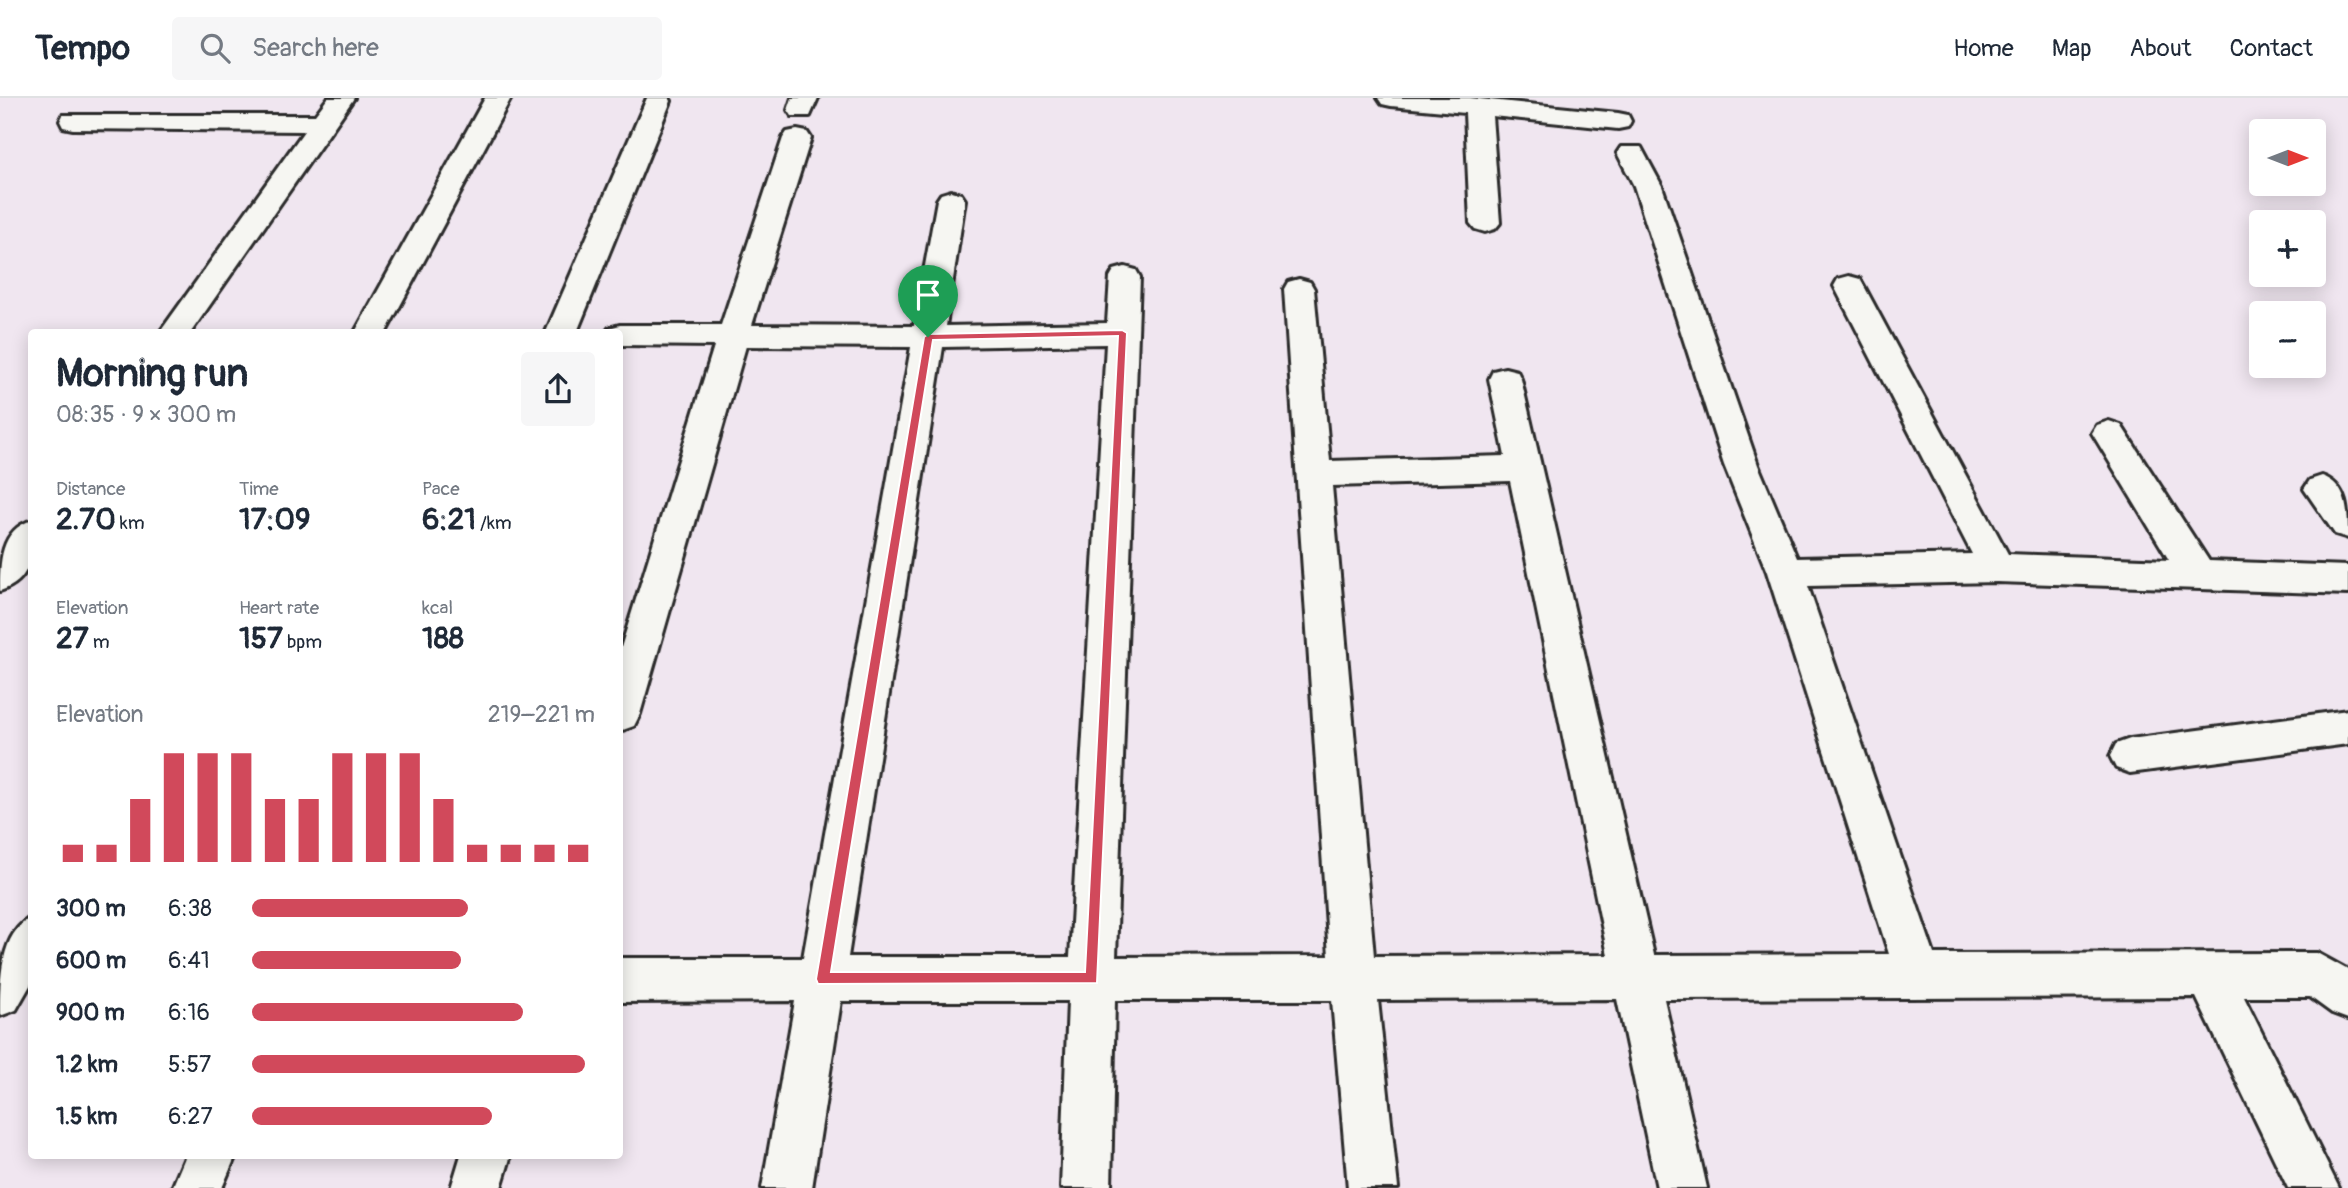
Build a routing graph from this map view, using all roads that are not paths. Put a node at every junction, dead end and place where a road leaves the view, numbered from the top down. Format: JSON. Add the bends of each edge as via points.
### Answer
{"nodes":[{"id":1,"x":341,"y":98,"type":"edge"},
{"id":2,"x":498,"y":98,"type":"edge"},
{"id":3,"x":1391,"y":98,"type":"edge"},
{"id":4,"x":658,"y":101,"type":"dead end"},
{"id":5,"x":1478,"y":107,"type":"junction"},
{"id":6,"x":801,"y":115,"type":"edge"},
{"id":7,"x":73,"y":121,"type":"dead end"},
{"id":8,"x":323,"y":123,"type":"junction"},
{"id":9,"x":951,"y":200,"type":"dead end"},
{"id":10,"x":1485,"y":223,"type":"dead end"},
{"id":11,"x":1125,"y":276,"type":"dead end"},
{"id":12,"x":1849,"y":285,"type":"dead end"},
{"id":13,"x":1299,"y":289,"type":"dead end"},
{"id":14,"x":177,"y":329,"type":"edge"},
{"id":15,"x":372,"y":329,"type":"edge"},
{"id":16,"x":562,"y":329,"type":"edge"},
{"id":17,"x":1122,"y":333,"type":"junction"},
{"id":18,"x":623,"y":335,"type":"edge"},
{"id":19,"x":733,"y":336,"type":"junction"},
{"id":20,"x":928,"y":337,"type":"junction"},
{"id":21,"x":1505,"y":379,"type":"dead end"},
{"id":22,"x":2109,"y":433,"type":"dead end"},
{"id":23,"x":1524,"y":468,"type":"junction"},
{"id":24,"x":1314,"y":474,"type":"junction"},
{"id":25,"x":2322,"y":489,"type":"dead end"},
{"id":26,"x":2348,"y":525,"type":"edge"},
{"id":27,"x":28,"y":538,"type":"edge"},
{"id":28,"x":1997,"y":568,"type":"junction"},
{"id":29,"x":1785,"y":572,"type":"junction"},
{"id":30,"x":2198,"y":575,"type":"junction"},
{"id":31,"x":0,"y":577,"type":"edge"},
{"id":32,"x":2348,"y":580,"type":"edge"},
{"id":33,"x":623,"y":704,"type":"edge"},
{"id":34,"x":2348,"y":727,"type":"edge"},
{"id":35,"x":2130,"y":756,"type":"dead end"},
{"id":36,"x":28,"y":946,"type":"edge"},
{"id":37,"x":1918,"y":974,"type":"junction"},
{"id":38,"x":2208,"y":975,"type":"junction"},
{"id":39,"x":1633,"y":977,"type":"junction"},
{"id":40,"x":1092,"y":978,"type":"junction"},
{"id":41,"x":1353,"y":978,"type":"junction"},
{"id":42,"x":823,"y":979,"type":"junction"},
{"id":43,"x":623,"y":980,"type":"edge"},
{"id":44,"x":10,"y":984,"type":"edge"},
{"id":45,"x":2348,"y":997,"type":"edge"},
{"id":46,"x":209,"y":1159,"type":"edge"},
{"id":47,"x":485,"y":1159,"type":"edge"},
{"id":48,"x":197,"y":1188,"type":"edge"},
{"id":49,"x":475,"y":1188,"type":"edge"},
{"id":50,"x":787,"y":1188,"type":"edge"},
{"id":51,"x":1086,"y":1188,"type":"edge"},
{"id":52,"x":1373,"y":1188,"type":"edge"},
{"id":53,"x":1682,"y":1188,"type":"edge"},
{"id":54,"x":2314,"y":1188,"type":"edge"}],
"edges":[{"from":1,"to":8,"type":"street"},
{"from":2,"to":15,"type":"street"},
{"from":3,"to":5,"type":"street"},
{"from":4,"to":16,"type":"street"},
{"from":5,"to":10,"type":"street"},
{"from":5,"to":29,"type":"street","via":[[1624,137],[1648,186],[1741,465]]},
{"from":6,"to":19,"type":"street"},
{"from":7,"to":8,"type":"street"},
{"from":8,"to":14,"type":"street"},
{"from":9,"to":20,"type":"street"},
{"from":11,"to":17,"type":"street"},
{"from":12,"to":28,"type":"street"},
{"from":13,"to":24,"type":"street"},
{"from":17,"to":20,"type":"street"},
{"from":17,"to":40,"type":"street"},
{"from":18,"to":19,"type":"street"},
{"from":19,"to":20,"type":"street"},
{"from":19,"to":33,"type":"street"},
{"from":20,"to":42,"type":"street"},
{"from":21,"to":23,"type":"street"},
{"from":22,"to":30,"type":"street"},
{"from":23,"to":24,"type":"street"},
{"from":23,"to":39,"type":"street"},
{"from":24,"to":41,"type":"street"},
{"from":25,"to":26,"type":"street"},
{"from":27,"to":31,"type":"street"},
{"from":28,"to":29,"type":"street"},
{"from":28,"to":30,"type":"street"},
{"from":29,"to":37,"type":"street"},
{"from":30,"to":32,"type":"street"},
{"from":34,"to":35,"type":"street"},
{"from":36,"to":44,"type":"street"},
{"from":37,"to":38,"type":"street"},
{"from":37,"to":39,"type":"street"},
{"from":38,"to":45,"type":"street","via":[[2317,975]]},
{"from":38,"to":54,"type":"street"},
{"from":39,"to":41,"type":"street"},
{"from":39,"to":53,"type":"street"},
{"from":40,"to":41,"type":"street"},
{"from":40,"to":42,"type":"street"},
{"from":40,"to":51,"type":"street"},
{"from":41,"to":52,"type":"street"},
{"from":42,"to":43,"type":"street"},
{"from":42,"to":50,"type":"street"},
{"from":46,"to":48,"type":"street"},
{"from":47,"to":49,"type":"street"}]}
